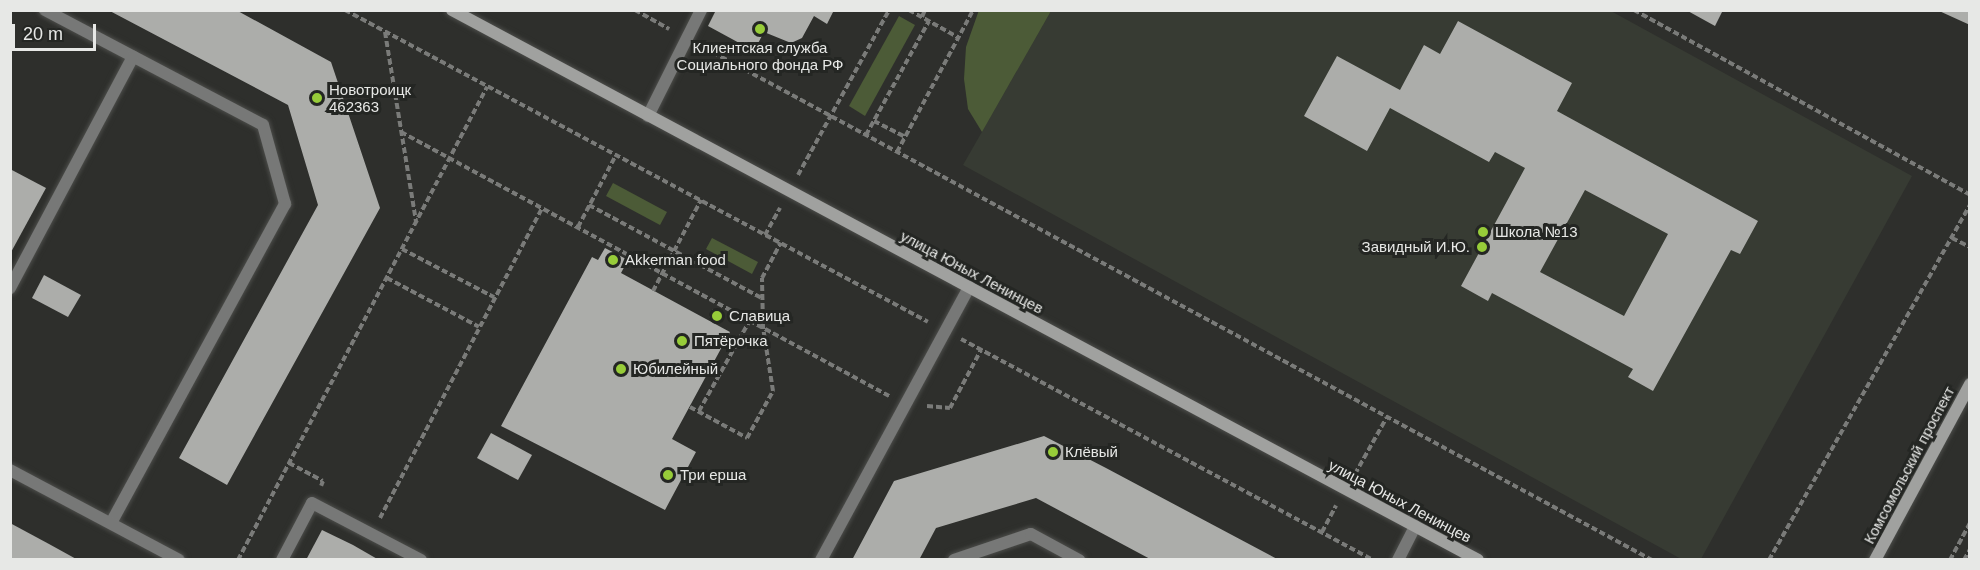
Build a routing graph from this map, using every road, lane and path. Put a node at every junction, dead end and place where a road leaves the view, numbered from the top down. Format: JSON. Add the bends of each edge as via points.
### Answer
{"nodes":[{"id":1,"x":45,"y":10,"type":"edge"},
{"id":2,"x":345,"y":10,"type":"edge"},
{"id":3,"x":452,"y":10,"type":"edge"},
{"id":4,"x":634,"y":10,"type":"edge"},
{"id":5,"x":701,"y":10,"type":"edge"},
{"id":6,"x":889,"y":10,"type":"edge"},
{"id":7,"x":909,"y":10,"type":"edge"},
{"id":8,"x":925,"y":10,"type":"edge"},
{"id":9,"x":973,"y":10,"type":"edge"},
{"id":10,"x":1634,"y":10,"type":"edge"},
{"id":11,"x":922,"y":17,"type":"junction"},
{"id":12,"x":929,"y":21,"type":"junction"},
{"id":13,"x":385,"y":32,"type":"junction"},
{"id":14,"x":958,"y":38,"type":"junction"},
{"id":15,"x":686,"y":39,"type":"junction"},
{"id":16,"x":133,"y":57,"type":"junction"},
{"id":17,"x":487,"y":87,"type":"junction"},
{"id":18,"x":648,"y":116,"type":"junction"},
{"id":19,"x":831,"y":116,"type":"junction"},
{"id":20,"x":874,"y":121,"type":"junction"},
{"id":21,"x":401,"y":132,"type":"junction"},
{"id":22,"x":866,"y":135,"type":"junction"},
{"id":23,"x":905,"y":137,"type":"junction"},
{"id":24,"x":897,"y":152,"type":"junction"},
{"id":25,"x":616,"y":155,"type":"junction"},
{"id":26,"x":450,"y":158,"type":"junction"},
{"id":27,"x":1970,"y":195,"type":"edge"},
{"id":28,"x":700,"y":200,"type":"junction"},
{"id":29,"x":589,"y":205,"type":"junction"},
{"id":30,"x":1970,"y":205,"type":"edge"},
{"id":31,"x":542,"y":208,"type":"junction"},
{"id":32,"x":416,"y":222,"type":"junction"},
{"id":33,"x":578,"y":227,"type":"junction"},
{"id":34,"x":1952,"y":237,"type":"junction"},
{"id":35,"x":781,"y":243,"type":"junction"},
{"id":36,"x":1970,"y":247,"type":"edge"},
{"id":37,"x":402,"y":249,"type":"junction"},
{"id":38,"x":674,"y":251,"type":"junction"},
{"id":39,"x":662,"y":273,"type":"junction"},
{"id":40,"x":386,"y":278,"type":"junction"},
{"id":41,"x":969,"y":287,"type":"junction"},
{"id":42,"x":10,"y":288,"type":"edge"},
{"id":43,"x":653,"y":291,"type":"dead end"},
{"id":44,"x":494,"y":297,"type":"junction"},
{"id":45,"x":763,"y":299,"type":"junction"},
{"id":46,"x":750,"y":320,"type":"junction"},
{"id":47,"x":479,"y":327,"type":"junction"},
{"id":48,"x":763,"y":327,"type":"junction"},
{"id":49,"x":945,"y":331,"type":"junction"},
{"id":50,"x":981,"y":350,"type":"junction"},
{"id":51,"x":1970,"y":384,"type":"edge"},
{"id":52,"x":905,"y":405,"type":"junction"},
{"id":53,"x":690,"y":407,"type":"dead end"},
{"id":54,"x":950,"y":408,"type":"dead end"},
{"id":55,"x":699,"y":412,"type":"junction"},
{"id":56,"x":289,"y":463,"type":"junction"},
{"id":57,"x":10,"y":470,"type":"edge"},
{"id":58,"x":312,"y":503,"type":"junction"},
{"id":59,"x":1970,"y":523,"type":"edge"},
{"id":60,"x":111,"y":524,"type":"junction"},
{"id":61,"x":1415,"y":526,"type":"junction"},
{"id":62,"x":372,"y":534,"type":"junction"},
{"id":63,"x":1970,"y":549,"type":"edge"},
{"id":64,"x":179,"y":560,"type":"edge"},
{"id":65,"x":238,"y":560,"type":"edge"},
{"id":66,"x":282,"y":560,"type":"edge"},
{"id":67,"x":421,"y":560,"type":"edge"},
{"id":68,"x":821,"y":560,"type":"edge"},
{"id":69,"x":954,"y":560,"type":"edge"},
{"id":70,"x":1079,"y":560,"type":"edge"},
{"id":71,"x":1373,"y":560,"type":"edge"},
{"id":72,"x":1398,"y":560,"type":"edge"},
{"id":73,"x":1478,"y":560,"type":"edge"},
{"id":74,"x":1652,"y":560,"type":"edge"},
{"id":75,"x":1769,"y":560,"type":"edge"},
{"id":76,"x":1875,"y":560,"type":"edge"},
{"id":77,"x":1950,"y":560,"type":"edge"},
{"id":78,"x":1964,"y":560,"type":"edge"}],
"edges":[{"from":1,"to":16,"type":"lane"},
{"from":2,"to":13,"type":"path"},
{"from":3,"to":18,"type":"street","name":"улица Юных Ленинцев"},
{"from":4,"to":15,"type":"path"},
{"from":5,"to":15,"type":"lane"},
{"from":6,"to":19,"type":"path"},
{"from":7,"to":11,"type":"path"},
{"from":8,"to":11,"type":"path"},
{"from":9,"to":14,"type":"path"},
{"from":10,"to":27,"type":"path"},
{"from":11,"to":12,"type":"path"},
{"from":12,"to":14,"type":"path"},
{"from":12,"to":20,"type":"path"},
{"from":13,"to":17,"type":"path"},
{"from":13,"to":21,"type":"path"},
{"from":14,"to":23,"type":"path"},
{"from":15,"to":18,"type":"lane"},
{"from":15,"to":19,"type":"path"},
{"from":16,"to":42,"type":"lane"},
{"from":16,"to":60,"type":"lane","via":[[263,125],[285,204]]},
{"from":17,"to":25,"type":"path"},
{"from":17,"to":26,"type":"path"},
{"from":18,"to":41,"type":"street","name":"улица Юных Ленинцев"},
{"from":19,"to":22,"type":"path"},
{"from":20,"to":22,"type":"path"},
{"from":20,"to":23,"type":"path"},
{"from":21,"to":26,"type":"path"},
{"from":21,"to":32,"type":"path"},
{"from":22,"to":24,"type":"path"},
{"from":23,"to":24,"type":"path"},
{"from":24,"to":74,"type":"path"},
{"from":25,"to":28,"type":"path"},
{"from":25,"to":29,"type":"path"},
{"from":26,"to":31,"type":"path"},
{"from":26,"to":32,"type":"path"},
{"from":28,"to":35,"type":"path"},
{"from":28,"to":38,"type":"path"},
{"from":29,"to":33,"type":"path"},
{"from":29,"to":38,"type":"path"},
{"from":30,"to":34,"type":"path"},
{"from":31,"to":33,"type":"path"},
{"from":31,"to":44,"type":"path"},
{"from":32,"to":37,"type":"path"},
{"from":33,"to":39,"type":"path"},
{"from":34,"to":36,"type":"path"},
{"from":34,"to":75,"type":"path"},
{"from":35,"to":45,"type":"path","via":[[762,278]]},
{"from":35,"to":49,"type":"path"},
{"from":37,"to":40,"type":"path"},
{"from":37,"to":44,"type":"path"},
{"from":38,"to":39,"type":"path"},
{"from":38,"to":45,"type":"path"},
{"from":39,"to":43,"type":"path"},
{"from":39,"to":46,"type":"path"},
{"from":40,"to":47,"type":"path"},
{"from":40,"to":56,"type":"path"},
{"from":41,"to":49,"type":"lane"},
{"from":41,"to":61,"type":"street","name":"улица Юных Ленинцев"},
{"from":44,"to":47,"type":"path"},
{"from":45,"to":48,"type":"path"},
{"from":46,"to":48,"type":"path"},
{"from":46,"to":55,"type":"path"},
{"from":47,"to":62,"type":"path"},
{"from":48,"to":52,"type":"path"},
{"from":48,"to":55,"type":"path","via":[[773,391],[747,438]]},
{"from":49,"to":50,"type":"path"},
{"from":49,"to":52,"type":"lane"},
{"from":50,"to":54,"type":"path"},
{"from":50,"to":71,"type":"path"},
{"from":51,"to":76,"type":"street","name":"Комсомольский проспект"},
{"from":52,"to":68,"type":"lane"},
{"from":53,"to":55,"type":"path"},
{"from":56,"to":58,"type":"path","via":[[323,481]]},
{"from":56,"to":65,"type":"path"},
{"from":57,"to":60,"type":"lane"},
{"from":58,"to":62,"type":"lane"},
{"from":58,"to":66,"type":"lane"},
{"from":59,"to":77,"type":"path"},
{"from":60,"to":64,"type":"lane"},
{"from":61,"to":72,"type":"lane"},
{"from":61,"to":73,"type":"street","name":"улица Юных Ленинцев"},
{"from":62,"to":67,"type":"lane"},
{"from":63,"to":78,"type":"path"},
{"from":69,"to":70,"type":"lane","via":[[1031,534]]}]}
